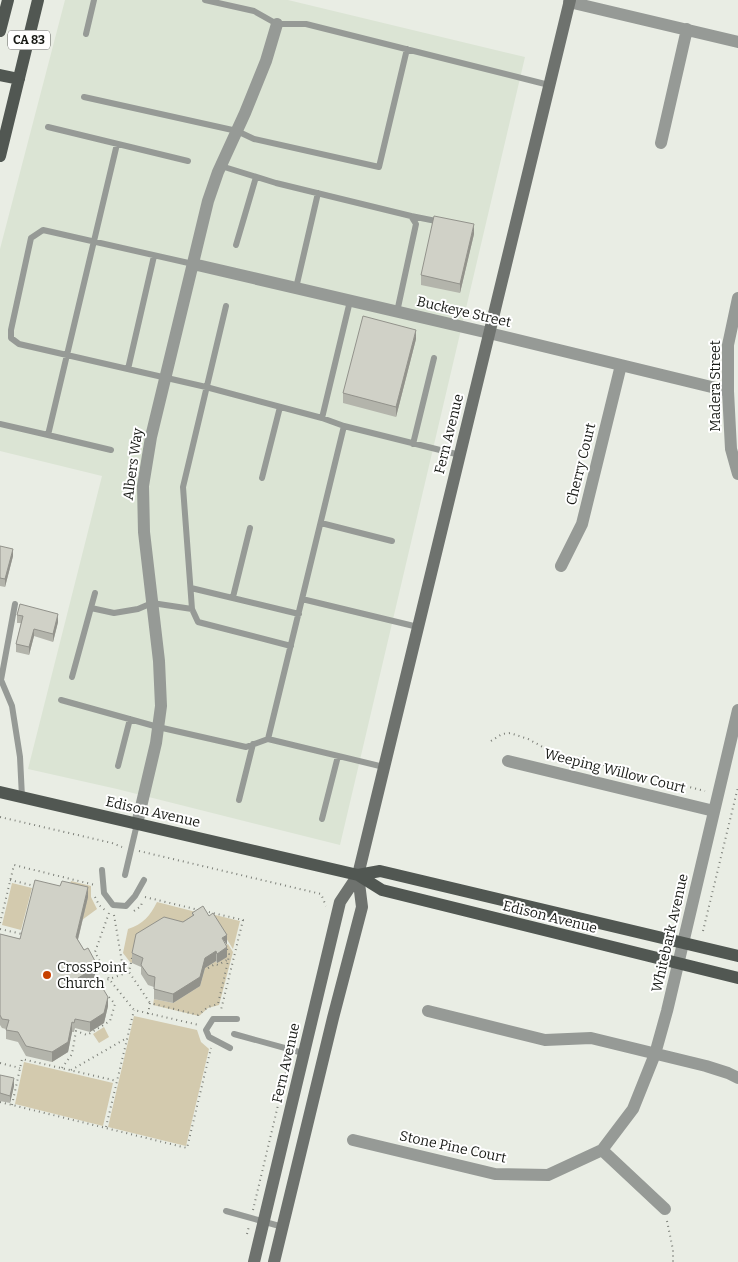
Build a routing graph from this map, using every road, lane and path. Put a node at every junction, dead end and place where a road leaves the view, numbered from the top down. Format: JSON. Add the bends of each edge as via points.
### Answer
{"nodes":[{"id":1,"x":8,"y":0,"type":"edge"},
{"id":2,"x":38,"y":0,"type":"edge"},
{"id":3,"x":94,"y":0,"type":"edge"},
{"id":4,"x":205,"y":0,"type":"edge"},
{"id":5,"x":570,"y":1,"type":"edge"},
{"id":6,"x":277,"y":24,"type":"junction"},
{"id":7,"x":687,"y":29,"type":"junction"},
{"id":8,"x":0,"y":32,"type":"edge"},
{"id":9,"x":86,"y":34,"type":"dead end"},
{"id":10,"x":738,"y":42,"type":"edge"},
{"id":11,"x":407,"y":49,"type":"junction"},
{"id":12,"x":0,"y":75,"type":"edge"},
{"id":13,"x":19,"y":79,"type":"junction"},
{"id":14,"x":550,"y":85,"type":"junction"},
{"id":15,"x":84,"y":97,"type":"dead end"},
{"id":16,"x":48,"y":127,"type":"dead end"},
{"id":17,"x":237,"y":131,"type":"junction"},
{"id":18,"x":660,"y":142,"type":"dead end"},
{"id":19,"x":117,"y":144,"type":"junction"},
{"id":20,"x":0,"y":156,"type":"edge"},
{"id":21,"x":188,"y":161,"type":"dead end"},
{"id":22,"x":219,"y":169,"type":"junction"},
{"id":23,"x":256,"y":176,"type":"junction"},
{"id":24,"x":318,"y":193,"type":"junction"},
{"id":25,"x":411,"y":216,"type":"junction"},
{"id":26,"x":448,"y":224,"type":"edge"},
{"id":27,"x":93,"y":241,"type":"junction"},
{"id":28,"x":236,"y":245,"type":"dead end"},
{"id":29,"x":154,"y":256,"type":"junction"},
{"id":30,"x":193,"y":264,"type":"junction"},
{"id":31,"x":296,"y":288,"type":"junction"},
{"id":32,"x":738,"y":298,"type":"edge"},
{"id":33,"x":350,"y":301,"type":"junction"},
{"id":34,"x":226,"y":306,"type":"dead end"},
{"id":35,"x":396,"y":312,"type":"junction"},
{"id":36,"x":489,"y":333,"type":"junction"},
{"id":37,"x":67,"y":355,"type":"junction"},
{"id":38,"x":434,"y":358,"type":"dead end"},
{"id":39,"x":621,"y":365,"type":"junction"},
{"id":40,"x":128,"y":369,"type":"junction"},
{"id":41,"x":165,"y":378,"type":"junction"},
{"id":42,"x":206,"y":387,"type":"junction"},
{"id":43,"x":728,"y":391,"type":"junction"},
{"id":44,"x":280,"y":407,"type":"junction"},
{"id":45,"x":322,"y":418,"type":"junction"},
{"id":46,"x":0,"y":424,"type":"edge"},
{"id":47,"x":344,"y":426,"type":"junction"},
{"id":48,"x":48,"y":435,"type":"junction"},
{"id":49,"x":413,"y":444,"type":"junction"},
{"id":50,"x":111,"y":450,"type":"dead end"},
{"id":51,"x":460,"y":455,"type":"junction"},
{"id":52,"x":738,"y":474,"type":"edge"},
{"id":53,"x":262,"y":478,"type":"dead end"},
{"id":54,"x":321,"y":523,"type":"junction"},
{"id":55,"x":250,"y":528,"type":"dead end"},
{"id":56,"x":392,"y":541,"type":"dead end"},
{"id":57,"x":561,"y":566,"type":"dead end"},
{"id":58,"x":190,"y":588,"type":"junction"},
{"id":59,"x":95,"y":593,"type":"dead end"},
{"id":60,"x":233,"y":597,"type":"junction"},
{"id":61,"x":302,"y":599,"type":"junction"},
{"id":62,"x":152,"y":603,"type":"junction"},
{"id":63,"x":15,"y":604,"type":"dead end"},
{"id":64,"x":91,"y":608,"type":"junction"},
{"id":65,"x":192,"y":610,"type":"junction"},
{"id":66,"x":299,"y":614,"type":"junction"},
{"id":67,"x":418,"y":627,"type":"junction"},
{"id":68,"x":291,"y":646,"type":"junction"},
{"id":69,"x":72,"y":677,"type":"dead end"},
{"id":70,"x":61,"y":700,"type":"dead end"},
{"id":71,"x":738,"y":710,"type":"edge"},
{"id":72,"x":130,"y":719,"type":"junction"},
{"id":73,"x":158,"y":726,"type":"junction"},
{"id":74,"x":268,"y":738,"type":"junction"},
{"id":75,"x":491,"y":741,"type":"dead end"},
{"id":76,"x":253,"y":744,"type":"junction"},
{"id":77,"x":338,"y":756,"type":"junction"},
{"id":78,"x":508,"y":761,"type":"dead end"},
{"id":79,"x":118,"y":766,"type":"dead end"},
{"id":80,"x":384,"y":767,"type":"junction"},
{"id":81,"x":738,"y":787,"type":"edge"},
{"id":82,"x":705,"y":791,"type":"dead end"},
{"id":83,"x":0,"y":792,"type":"edge"},
{"id":84,"x":22,"y":797,"type":"junction"},
{"id":85,"x":239,"y":800,"type":"dead end"},
{"id":86,"x":714,"y":811,"type":"junction"},
{"id":87,"x":0,"y":816,"type":"edge"},
{"id":88,"x":322,"y":819,"type":"dead end"},
{"id":89,"x":137,"y":824,"type":"junction"},
{"id":90,"x":132,"y":849,"type":"junction"},
{"id":91,"x":102,"y":870,"type":"dead end"},
{"id":92,"x":125,"y":875,"type":"dead end"},
{"id":93,"x":358,"y":875,"type":"junction"},
{"id":94,"x":69,"y":879,"type":"junction"},
{"id":95,"x":10,"y":880,"type":"junction"},
{"id":96,"x":144,"y":880,"type":"dead end"},
{"id":97,"x":68,"y":885,"type":"edge"},
{"id":98,"x":42,"y":887,"type":"edge"},
{"id":99,"x":95,"y":889,"type":"dead end"},
{"id":100,"x":95,"y":894,"type":"dead end"},
{"id":101,"x":326,"y":906,"type":"dead end"},
{"id":102,"x":109,"y":912,"type":"junction"},
{"id":103,"x":131,"y":913,"type":"dead end"},
{"id":104,"x":0,"y":923,"type":"edge"},
{"id":105,"x":0,"y":929,"type":"edge"},
{"id":106,"x":703,"y":931,"type":"dead end"},
{"id":107,"x":22,"y":934,"type":"edge"},
{"id":108,"x":683,"y":943,"type":"junction"},
{"id":109,"x":225,"y":946,"type":"edge"},
{"id":110,"x":133,"y":954,"type":"edge"},
{"id":111,"x":738,"y":956,"type":"edge"},
{"id":112,"x":228,"y":961,"type":"junction"},
{"id":113,"x":678,"y":964,"type":"junction"},
{"id":114,"x":205,"y":970,"type":"edge"},
{"id":115,"x":128,"y":972,"type":"junction"},
{"id":116,"x":124,"y":974,"type":"junction"},
{"id":117,"x":738,"y":978,"type":"edge"},
{"id":118,"x":109,"y":979,"type":"junction"},
{"id":119,"x":93,"y":987,"type":"edge"},
{"id":120,"x":103,"y":990,"type":"edge"},
{"id":121,"x":150,"y":1003,"type":"junction"},
{"id":122,"x":134,"y":1010,"type":"junction"},
{"id":123,"x":216,"y":1011,"type":"dead end"},
{"id":124,"x":428,"y":1011,"type":"dead end"},
{"id":125,"x":148,"y":1014,"type":"junction"},
{"id":126,"x":237,"y":1019,"type":"dead end"},
{"id":127,"x":203,"y":1021,"type":"dead end"},
{"id":128,"x":298,"y":1021,"type":"dead end"},
{"id":129,"x":234,"y":1034,"type":"dead end"},
{"id":130,"x":127,"y":1038,"type":"junction"},
{"id":131,"x":209,"y":1045,"type":"dead end"},
{"id":132,"x":230,"y":1048,"type":"dead end"},
{"id":133,"x":297,"y":1051,"type":"junction"},
{"id":134,"x":655,"y":1054,"type":"junction"},
{"id":135,"x":0,"y":1063,"type":"edge"},
{"id":136,"x":20,"y":1068,"type":"junction"},
{"id":137,"x":62,"y":1068,"type":"junction"},
{"id":138,"x":71,"y":1070,"type":"junction"},
{"id":139,"x":738,"y":1078,"type":"edge"},
{"id":140,"x":117,"y":1081,"type":"junction"},
{"id":141,"x":0,"y":1102,"type":"edge"},
{"id":142,"x":12,"y":1105,"type":"junction"},
{"id":143,"x":106,"y":1128,"type":"junction"},
{"id":144,"x":353,"y":1140,"type":"dead end"},
{"id":145,"x":602,"y":1150,"type":"junction"},
{"id":146,"x":665,"y":1209,"type":"joint"},
{"id":147,"x":226,"y":1211,"type":"dead end"},
{"id":148,"x":257,"y":1219,"type":"junction"},
{"id":149,"x":283,"y":1227,"type":"junction"},
{"id":150,"x":247,"y":1234,"type":"dead end"},
{"id":151,"x":254,"y":1262,"type":"edge"},
{"id":152,"x":274,"y":1262,"type":"edge"},
{"id":153,"x":673,"y":1262,"type":"edge"}],
"edges":[{"from":1,"to":8,"type":"main road"},
{"from":2,"to":13,"type":"main road","number":"CA 83"},
{"from":3,"to":9,"type":"lane"},
{"from":4,"to":6,"type":"lane","via":[[254,11]]},
{"from":5,"to":7,"type":"street"},
{"from":5,"to":14,"type":"street","name":"Fern Avenue"},
{"from":6,"to":11,"type":"lane","via":[[306,24]]},
{"from":6,"to":17,"type":"street","name":"Albers Way","via":[[266,61]]},
{"from":7,"to":10,"type":"street"},
{"from":7,"to":18,"type":"street"},
{"from":11,"to":14,"type":"lane"},
{"from":11,"to":17,"type":"lane","via":[[379,167],[254,139]]},
{"from":12,"to":13,"type":"main road"},
{"from":13,"to":20,"type":"main road","number":"CA 83"},
{"from":14,"to":36,"type":"street","name":"Fern Avenue"},
{"from":15,"to":17,"type":"lane"},
{"from":16,"to":19,"type":"lane"},
{"from":17,"to":22,"type":"street","name":"Albers Way"},
{"from":19,"to":21,"type":"lane"},
{"from":19,"to":27,"type":"lane"},
{"from":22,"to":23,"type":"lane"},
{"from":22,"to":30,"type":"street","name":"Albers Way"},
{"from":23,"to":24,"type":"lane"},
{"from":23,"to":28,"type":"lane"},
{"from":24,"to":25,"type":"lane"},
{"from":24,"to":31,"type":"lane"},
{"from":25,"to":26,"type":"lane"},
{"from":25,"to":35,"type":"lane","via":[[416,224]]},
{"from":27,"to":29,"type":"lane"},
{"from":27,"to":37,"type":"lane"},
{"from":27,"to":37,"type":"lane","via":[[43,230],[32,238],[11,330],[11,338],[19,344]]},
{"from":29,"to":30,"type":"lane"},
{"from":29,"to":40,"type":"lane"},
{"from":30,"to":31,"type":"street","name":"Buckeye Street"},
{"from":30,"to":41,"type":"street","name":"Albers Way"},
{"from":31,"to":33,"type":"street","name":"Buckeye Street"},
{"from":32,"to":43,"type":"street","name":"Madera Street","via":[[728,345]]},
{"from":33,"to":35,"type":"street","name":"Buckeye Street"},
{"from":33,"to":45,"type":"lane"},
{"from":34,"to":42,"type":"lane"},
{"from":35,"to":36,"type":"street","name":"Buckeye Street"},
{"from":36,"to":39,"type":"street","name":"Buckeye Street"},
{"from":36,"to":51,"type":"street","name":"Fern Avenue"},
{"from":37,"to":40,"type":"lane"},
{"from":37,"to":48,"type":"lane"},
{"from":38,"to":49,"type":"lane"},
{"from":39,"to":43,"type":"street","name":"Buckeye Street"},
{"from":39,"to":57,"type":"street","name":"Cherry Court","via":[[582,524]]},
{"from":40,"to":41,"type":"lane"},
{"from":41,"to":42,"type":"lane"},
{"from":41,"to":62,"type":"street","name":"Albers Way","via":[[143,486],[144,532]]},
{"from":42,"to":44,"type":"lane"},
{"from":42,"to":58,"type":"lane","via":[[183,487]]},
{"from":43,"to":52,"type":"street","name":"Madera Street","via":[[731,449]]},
{"from":44,"to":45,"type":"lane"},
{"from":44,"to":53,"type":"lane"},
{"from":45,"to":47,"type":"lane"},
{"from":46,"to":48,"type":"lane"},
{"from":47,"to":49,"type":"lane"},
{"from":47,"to":54,"type":"lane"},
{"from":48,"to":50,"type":"lane"},
{"from":49,"to":51,"type":"lane"},
{"from":51,"to":67,"type":"street","name":"Fern Avenue"},
{"from":54,"to":56,"type":"lane"},
{"from":54,"to":61,"type":"lane"},
{"from":55,"to":60,"type":"lane"},
{"from":58,"to":60,"type":"lane"},
{"from":58,"to":65,"type":"lane"},
{"from":59,"to":64,"type":"lane"},
{"from":60,"to":66,"type":"lane"},
{"from":61,"to":66,"type":"lane"},
{"from":61,"to":67,"type":"lane"},
{"from":62,"to":64,"type":"lane","via":[[114,613]]},
{"from":62,"to":65,"type":"lane"},
{"from":62,"to":73,"type":"street","name":"Albers Way","via":[[161,683]]},
{"from":63,"to":84,"type":"lane","via":[[1,680],[12,706]]},
{"from":64,"to":69,"type":"lane"},
{"from":65,"to":68,"type":"lane","via":[[198,622]]},
{"from":66,"to":68,"type":"lane"},
{"from":67,"to":80,"type":"street","name":"Fern Avenue"},
{"from":68,"to":74,"type":"lane"},
{"from":70,"to":72,"type":"lane"},
{"from":71,"to":86,"type":"street","name":"Whitebark Avenue"},
{"from":72,"to":73,"type":"lane"},
{"from":72,"to":79,"type":"lane"},
{"from":73,"to":76,"type":"lane","via":[[246,747]]},
{"from":73,"to":89,"type":"street","name":"Albers Way"},
{"from":74,"to":76,"type":"lane"},
{"from":74,"to":77,"type":"lane"},
{"from":75,"to":82,"type":"path","via":[[510,733],[552,752]]},
{"from":76,"to":85,"type":"lane"},
{"from":77,"to":80,"type":"lane"},
{"from":77,"to":88,"type":"lane"},
{"from":78,"to":86,"type":"street","name":"Weeping Willow Court"},
{"from":80,"to":93,"type":"street","name":"Fern Avenue"},
{"from":81,"to":106,"type":"path"},
{"from":83,"to":84,"type":"main road","name":"Edison Avenue"},
{"from":84,"to":89,"type":"main road","name":"Edison Avenue"},
{"from":86,"to":108,"type":"street","name":"Whitebark Avenue"},
{"from":87,"to":90,"type":"path"},
{"from":89,"to":90,"type":"lane"},
{"from":89,"to":93,"type":"main road","name":"Edison Avenue"},
{"from":90,"to":92,"type":"lane"},
{"from":90,"to":101,"type":"path","via":[[321,894]]},
{"from":91,"to":96,"type":"lane","via":[[104,893],[113,905],[126,906]]},
{"from":93,"to":108,"type":"main road","name":"Edison Avenue","via":[[380,871]]},
{"from":93,"to":113,"type":"main road","name":"Edison Avenue","via":[[382,890]]},
{"from":93,"to":133,"type":"street","name":"Fern Avenue","via":[[340,902]]},
{"from":93,"to":149,"type":"street","name":"Fern Avenue","via":[[362,907]]},
{"from":94,"to":95,"type":"path","via":[[14,865]]},
{"from":94,"to":97,"type":"path"},
{"from":94,"to":99,"type":"path","via":[[95,885]]},
{"from":95,"to":98,"type":"path"},
{"from":95,"to":104,"type":"path"},
{"from":100,"to":102,"type":"path","via":[[99,905]]},
{"from":102,"to":116,"type":"path","via":[[114,915]]},
{"from":102,"to":118,"type":"path","via":[[95,952]]},
{"from":103,"to":123,"type":"path","via":[[141,906],[144,896],[242,920],[221,1011]]},
{"from":105,"to":107,"type":"path"},
{"from":108,"to":111,"type":"main road","name":"Edison Avenue"},
{"from":108,"to":113,"type":"street","name":"Whitebark Avenue"},
{"from":109,"to":112,"type":"path"},
{"from":110,"to":115,"type":"path"},
{"from":112,"to":114,"type":"path"},
{"from":112,"to":121,"type":"path","via":[[218,1004],[198,1015]]},
{"from":113,"to":117,"type":"main road","name":"Edison Avenue"},
{"from":113,"to":134,"type":"street","name":"Whitebark Avenue"},
{"from":115,"to":116,"type":"path"},
{"from":115,"to":121,"type":"path"},
{"from":116,"to":118,"type":"path"},
{"from":118,"to":119,"type":"path"},
{"from":118,"to":122,"type":"path"},
{"from":120,"to":137,"type":"path","via":[[115,1004],[110,1020],[87,1035],[76,1031],[72,1054]]},
{"from":121,"to":125,"type":"path"},
{"from":122,"to":125,"type":"path"},
{"from":122,"to":130,"type":"path"},
{"from":124,"to":134,"type":"street","via":[[544,1040],[591,1038]]},
{"from":125,"to":127,"type":"path","via":[[200,1027]]},
{"from":126,"to":132,"type":"lane","via":[[213,1019],[206,1030],[209,1037]]},
{"from":128,"to":133,"type":"path"},
{"from":129,"to":133,"type":"lane"},
{"from":130,"to":138,"type":"path"},
{"from":130,"to":140,"type":"path"},
{"from":131,"to":143,"type":"path","via":[[212,1047],[187,1148]]},
{"from":133,"to":148,"type":"street","name":"Fern Avenue"},
{"from":133,"to":148,"type":"path"},
{"from":134,"to":139,"type":"street","via":[[728,1072]]},
{"from":134,"to":145,"type":"street","name":"Whitebark Avenue","via":[[633,1110]]},
{"from":135,"to":136,"type":"path"},
{"from":136,"to":137,"type":"path","via":[[22,1059]]},
{"from":136,"to":142,"type":"path"},
{"from":137,"to":138,"type":"path"},
{"from":138,"to":140,"type":"path"},
{"from":140,"to":143,"type":"path"},
{"from":141,"to":142,"type":"path"},
{"from":142,"to":143,"type":"path"},
{"from":144,"to":145,"type":"street","name":"Stone Pine Court","via":[[495,1174],[548,1175]]},
{"from":145,"to":146,"type":"street"},
{"from":146,"to":153,"type":"path"},
{"from":147,"to":148,"type":"lane"},
{"from":148,"to":149,"type":"lane"},
{"from":148,"to":150,"type":"path"},
{"from":148,"to":151,"type":"street","name":"Fern Avenue"},
{"from":149,"to":152,"type":"street","name":"Fern Avenue"}]}
